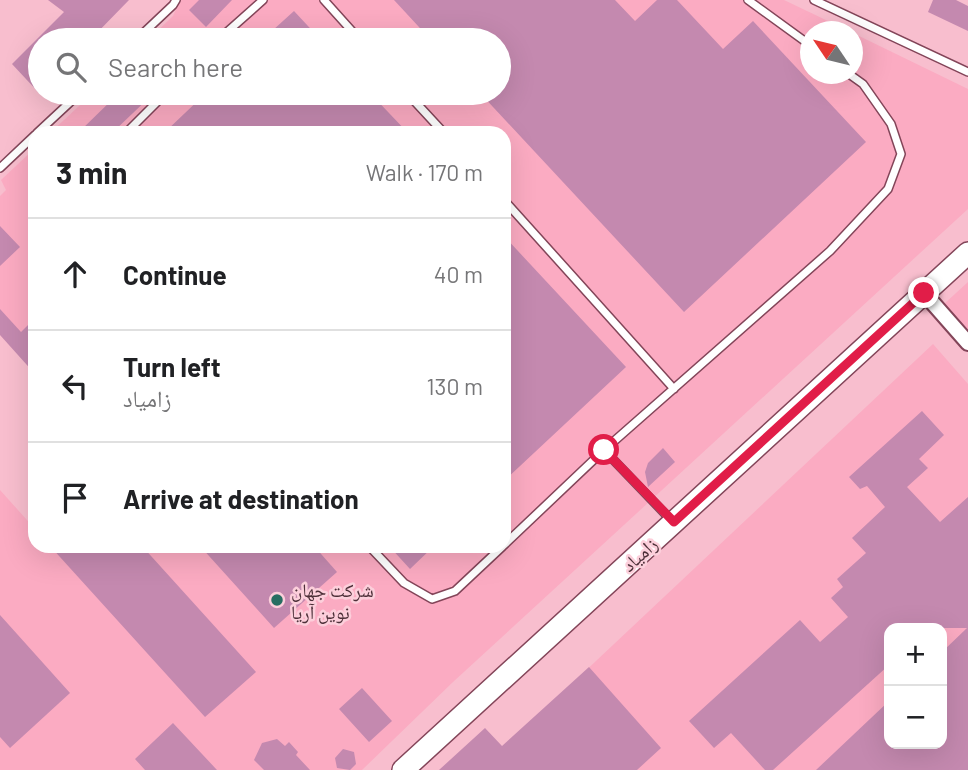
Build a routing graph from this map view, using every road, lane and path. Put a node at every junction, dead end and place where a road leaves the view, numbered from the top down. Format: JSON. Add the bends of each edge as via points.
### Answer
{"nodes":[{"id":1,"x":176,"y":0,"type":"edge"},
{"id":2,"x":263,"y":0,"type":"edge"},
{"id":3,"x":324,"y":0,"type":"edge"},
{"id":4,"x":748,"y":0,"type":"edge"},
{"id":5,"x":814,"y":0,"type":"edge"},
{"id":6,"x":149,"y":28,"type":"edge"},
{"id":7,"x":232,"y":28,"type":"edge"},
{"id":8,"x":349,"y":28,"type":"edge"},
{"id":9,"x":800,"y":38,"type":"edge"},
{"id":10,"x":968,"y":72,"type":"edge"},
{"id":11,"x":863,"y":84,"type":"edge"},
{"id":12,"x":67,"y":105,"type":"edge"},
{"id":13,"x":154,"y":105,"type":"edge"},
{"id":14,"x":418,"y":105,"type":"edge"},
{"id":15,"x":45,"y":126,"type":"edge"},
{"id":16,"x":134,"y":126,"type":"edge"},
{"id":17,"x":437,"y":126,"type":"edge"},
{"id":18,"x":28,"y":142,"type":"edge"},
{"id":19,"x":0,"y":168,"type":"edge"},
{"id":20,"x":511,"y":208,"type":"edge"},
{"id":21,"x":968,"y":253,"type":"edge"},
{"id":22,"x":924,"y":293,"type":"junction"},
{"id":23,"x":968,"y":343,"type":"edge"},
{"id":24,"x":674,"y":389,"type":"junction"},
{"id":25,"x":604,"y":450,"type":"junction"},
{"id":26,"x":674,"y":522,"type":"junction"},
{"id":27,"x":511,"y":537,"type":"edge"},
{"id":28,"x":376,"y":553,"type":"edge"},
{"id":29,"x":495,"y":553,"type":"edge"},
{"id":30,"x":403,"y":770,"type":"edge"}],
"edges":[{"from":1,"to":6,"type":"lane"},
{"from":2,"to":7,"type":"lane"},
{"from":3,"to":8,"type":"lane"},
{"from":4,"to":9,"type":"lane"},
{"from":5,"to":10,"type":"lane"},
{"from":11,"to":24,"type":"lane","via":[[891,124],[901,154],[888,189],[830,251]]},
{"from":12,"to":15,"type":"lane"},
{"from":13,"to":16,"type":"lane"},
{"from":14,"to":17,"type":"lane"},
{"from":18,"to":19,"type":"lane"},
{"from":20,"to":24,"type":"lane"},
{"from":21,"to":22,"type":"street","name":"زامیاد"},
{"from":22,"to":23,"type":"street"},
{"from":22,"to":26,"type":"street","name":"زامیاد"},
{"from":24,"to":25,"type":"lane"},
{"from":25,"to":26,"type":"lane"},
{"from":25,"to":27,"type":"lane"},
{"from":26,"to":30,"type":"street","name":"زامیاد"},
{"from":28,"to":29,"type":"lane","via":[[404,583],[432,599],[455,591]]}]}
